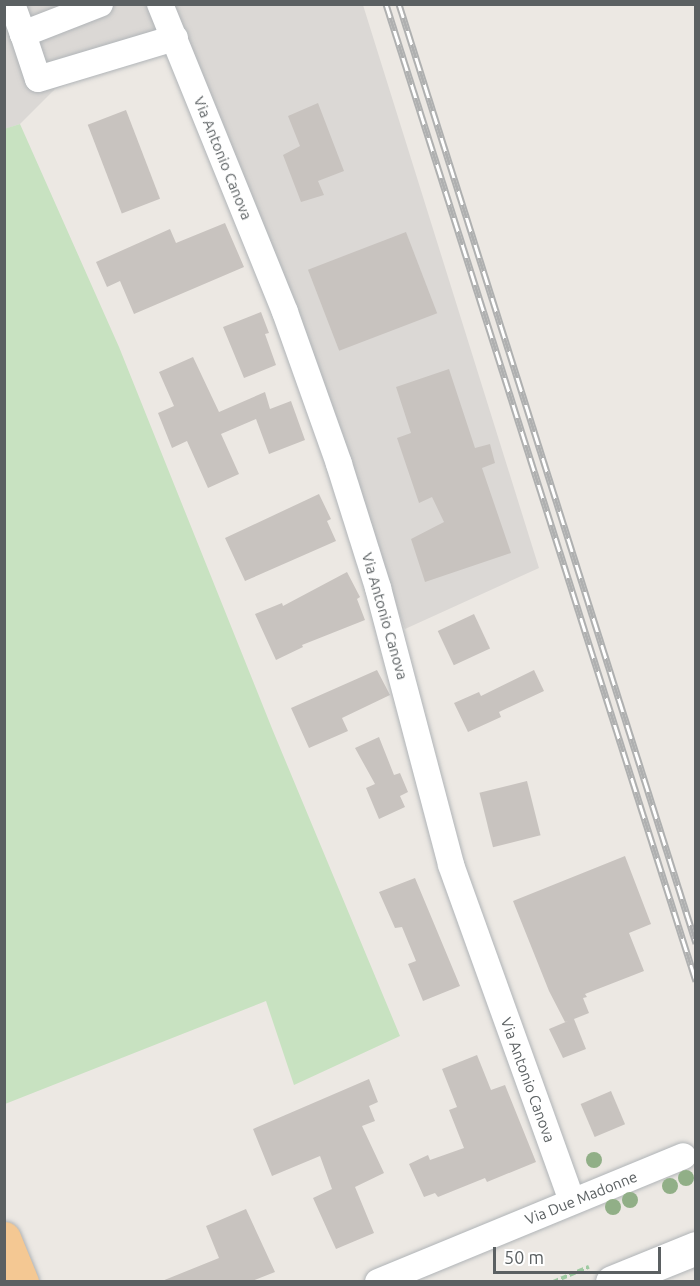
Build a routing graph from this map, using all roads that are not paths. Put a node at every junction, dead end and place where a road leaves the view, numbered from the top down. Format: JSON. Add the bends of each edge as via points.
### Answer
{"nodes":[{"id":1,"x":12,"y":4,"type":"edge"},
{"id":2,"x":100,"y":4,"type":"edge"},
{"id":3,"x":160,"y":4,"type":"edge"},
{"id":4,"x":23,"y":34,"type":"junction"},
{"id":5,"x":175,"y":38,"type":"junction"},
{"id":6,"x":683,"y":1156,"type":"dead end"},
{"id":7,"x":572,"y":1201,"type":"junction"},
{"id":8,"x":4,"y":1238,"type":"edge"},
{"id":9,"x":696,"y":1248,"type":"edge"},
{"id":10,"x":22,"y":1281,"type":"edge"},
{"id":11,"x":378,"y":1281,"type":"edge"},
{"id":12,"x":612,"y":1281,"type":"edge"}],
"edges":[{"from":1,"to":4,"type":"street"},
{"from":2,"to":4,"type":"street"},
{"from":3,"to":5,"type":"street","name":"Via Antonio Canova"},
{"from":4,"to":5,"type":"street","via":[[38,79]]},
{"from":5,"to":7,"type":"street","name":"Via Antonio Canova","via":[[285,312],[339,464],[378,588],[451,865]]},
{"from":6,"to":7,"type":"street","name":"Via Due Madonne"},
{"from":7,"to":11,"type":"street","name":"Via Due Madonne"},
{"from":8,"to":10,"type":"highway"},
{"from":9,"to":12,"type":"main road"}]}
